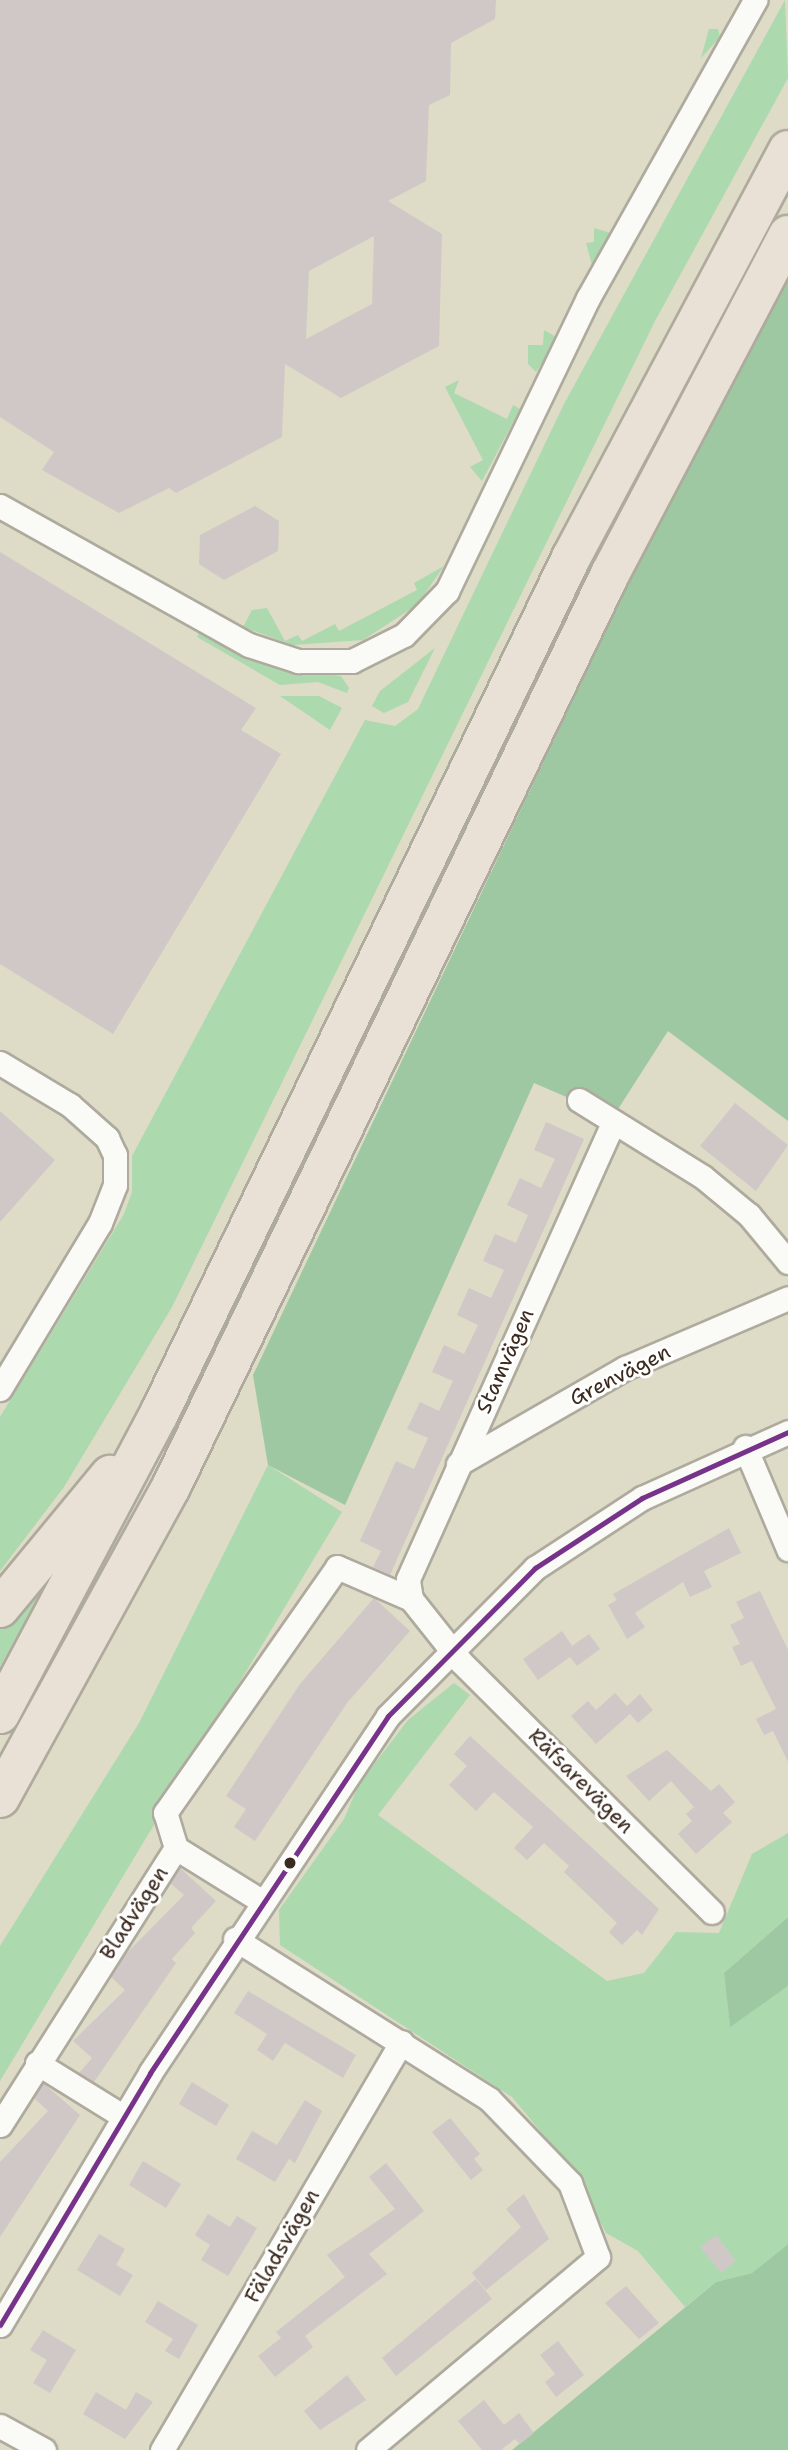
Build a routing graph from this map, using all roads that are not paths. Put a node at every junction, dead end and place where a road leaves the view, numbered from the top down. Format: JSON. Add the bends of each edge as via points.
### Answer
{"nodes":[{"id":1,"x":755,"y":0,"type":"edge"},
{"id":2,"x":788,"y":150,"type":"edge"},
{"id":3,"x":788,"y":236,"type":"edge"},
{"id":4,"x":0,"y":506,"type":"edge"},
{"id":5,"x":0,"y":1063,"type":"edge"},
{"id":6,"x":579,"y":1100,"type":"dead end"},
{"id":7,"x":612,"y":1126,"type":"junction"},
{"id":8,"x":788,"y":1262,"type":"edge"},
{"id":9,"x":788,"y":1298,"type":"edge"},
{"id":10,"x":0,"y":1390,"type":"edge"},
{"id":11,"x":159,"y":1414,"type":"junction"},
{"id":12,"x":788,"y":1432,"type":"edge"},
{"id":13,"x":745,"y":1447,"type":"junction"},
{"id":14,"x":458,"y":1464,"type":"junction"},
{"id":15,"x":788,"y":1549,"type":"edge"},
{"id":16,"x":411,"y":1599,"type":"junction"},
{"id":17,"x":0,"y":1608,"type":"edge"},
{"id":18,"x":451,"y":1648,"type":"junction"},
{"id":19,"x":0,"y":1714,"type":"edge"},
{"id":20,"x":0,"y":1798,"type":"edge"},
{"id":21,"x":176,"y":1848,"type":"junction"},
{"id":22,"x":261,"y":1901,"type":"junction"},
{"id":23,"x":712,"y":1912,"type":"dead end"},
{"id":24,"x":235,"y":1939,"type":"junction"},
{"id":25,"x":401,"y":2042,"type":"junction"},
{"id":26,"x":37,"y":2063,"type":"junction"},
{"id":27,"x":124,"y":2117,"type":"junction"},
{"id":28,"x":0,"y":2125,"type":"edge"},
{"id":29,"x":0,"y":2325,"type":"edge"},
{"id":30,"x":0,"y":2426,"type":"edge"},
{"id":31,"x":44,"y":2450,"type":"edge"},
{"id":32,"x":162,"y":2450,"type":"edge"},
{"id":33,"x":368,"y":2450,"type":"edge"}],
"edges":[{"from":1,"to":4,"type":"street","via":[[589,298],[447,591],[404,635],[352,661],[298,661],[249,645]]},
{"from":2,"to":11,"type":"highway","via":[[571,558]]},
{"from":3,"to":20,"type":"highway","via":[[610,573],[171,1487]]},
{"from":5,"to":10,"type":"street","via":[[71,1105],[107,1138],[115,1156],[115,1185],[100,1223]]},
{"from":6,"to":7,"type":"street"},
{"from":7,"to":8,"type":"street","via":[[703,1177],[749,1214]]},
{"from":7,"to":14,"type":"street","name":"Stamvägen"},
{"from":9,"to":14,"type":"street","name":"Grenvägen","via":[[625,1368]]},
{"from":11,"to":17,"type":"highway"},
{"from":11,"to":19,"type":"highway"},
{"from":12,"to":13,"type":"street"},
{"from":13,"to":15,"type":"street"},
{"from":13,"to":18,"type":"street","via":[[588,1531],[535,1568]]},
{"from":14,"to":16,"type":"street","name":"Stamvägen","via":[[408,1580]]},
{"from":16,"to":18,"type":"street"},
{"from":16,"to":21,"type":"street","via":[[337,1567],[166,1813]]},
{"from":18,"to":22,"type":"street","via":[[388,1716]]},
{"from":18,"to":23,"type":"street","name":"Räfsarevägen"},
{"from":21,"to":22,"type":"street","name":"Bladvägen"},
{"from":21,"to":26,"type":"street","name":"Bladvägen"},
{"from":22,"to":24,"type":"street"},
{"from":24,"to":25,"type":"street"},
{"from":24,"to":27,"type":"street"},
{"from":25,"to":32,"type":"street","name":"Fäladsvägen"},
{"from":25,"to":33,"type":"street","via":[[489,2099],[570,2183],[598,2257]]},
{"from":26,"to":27,"type":"street"},
{"from":26,"to":28,"type":"street","name":"Bladvägen"},
{"from":27,"to":29,"type":"street"},
{"from":30,"to":31,"type":"street"}]}
